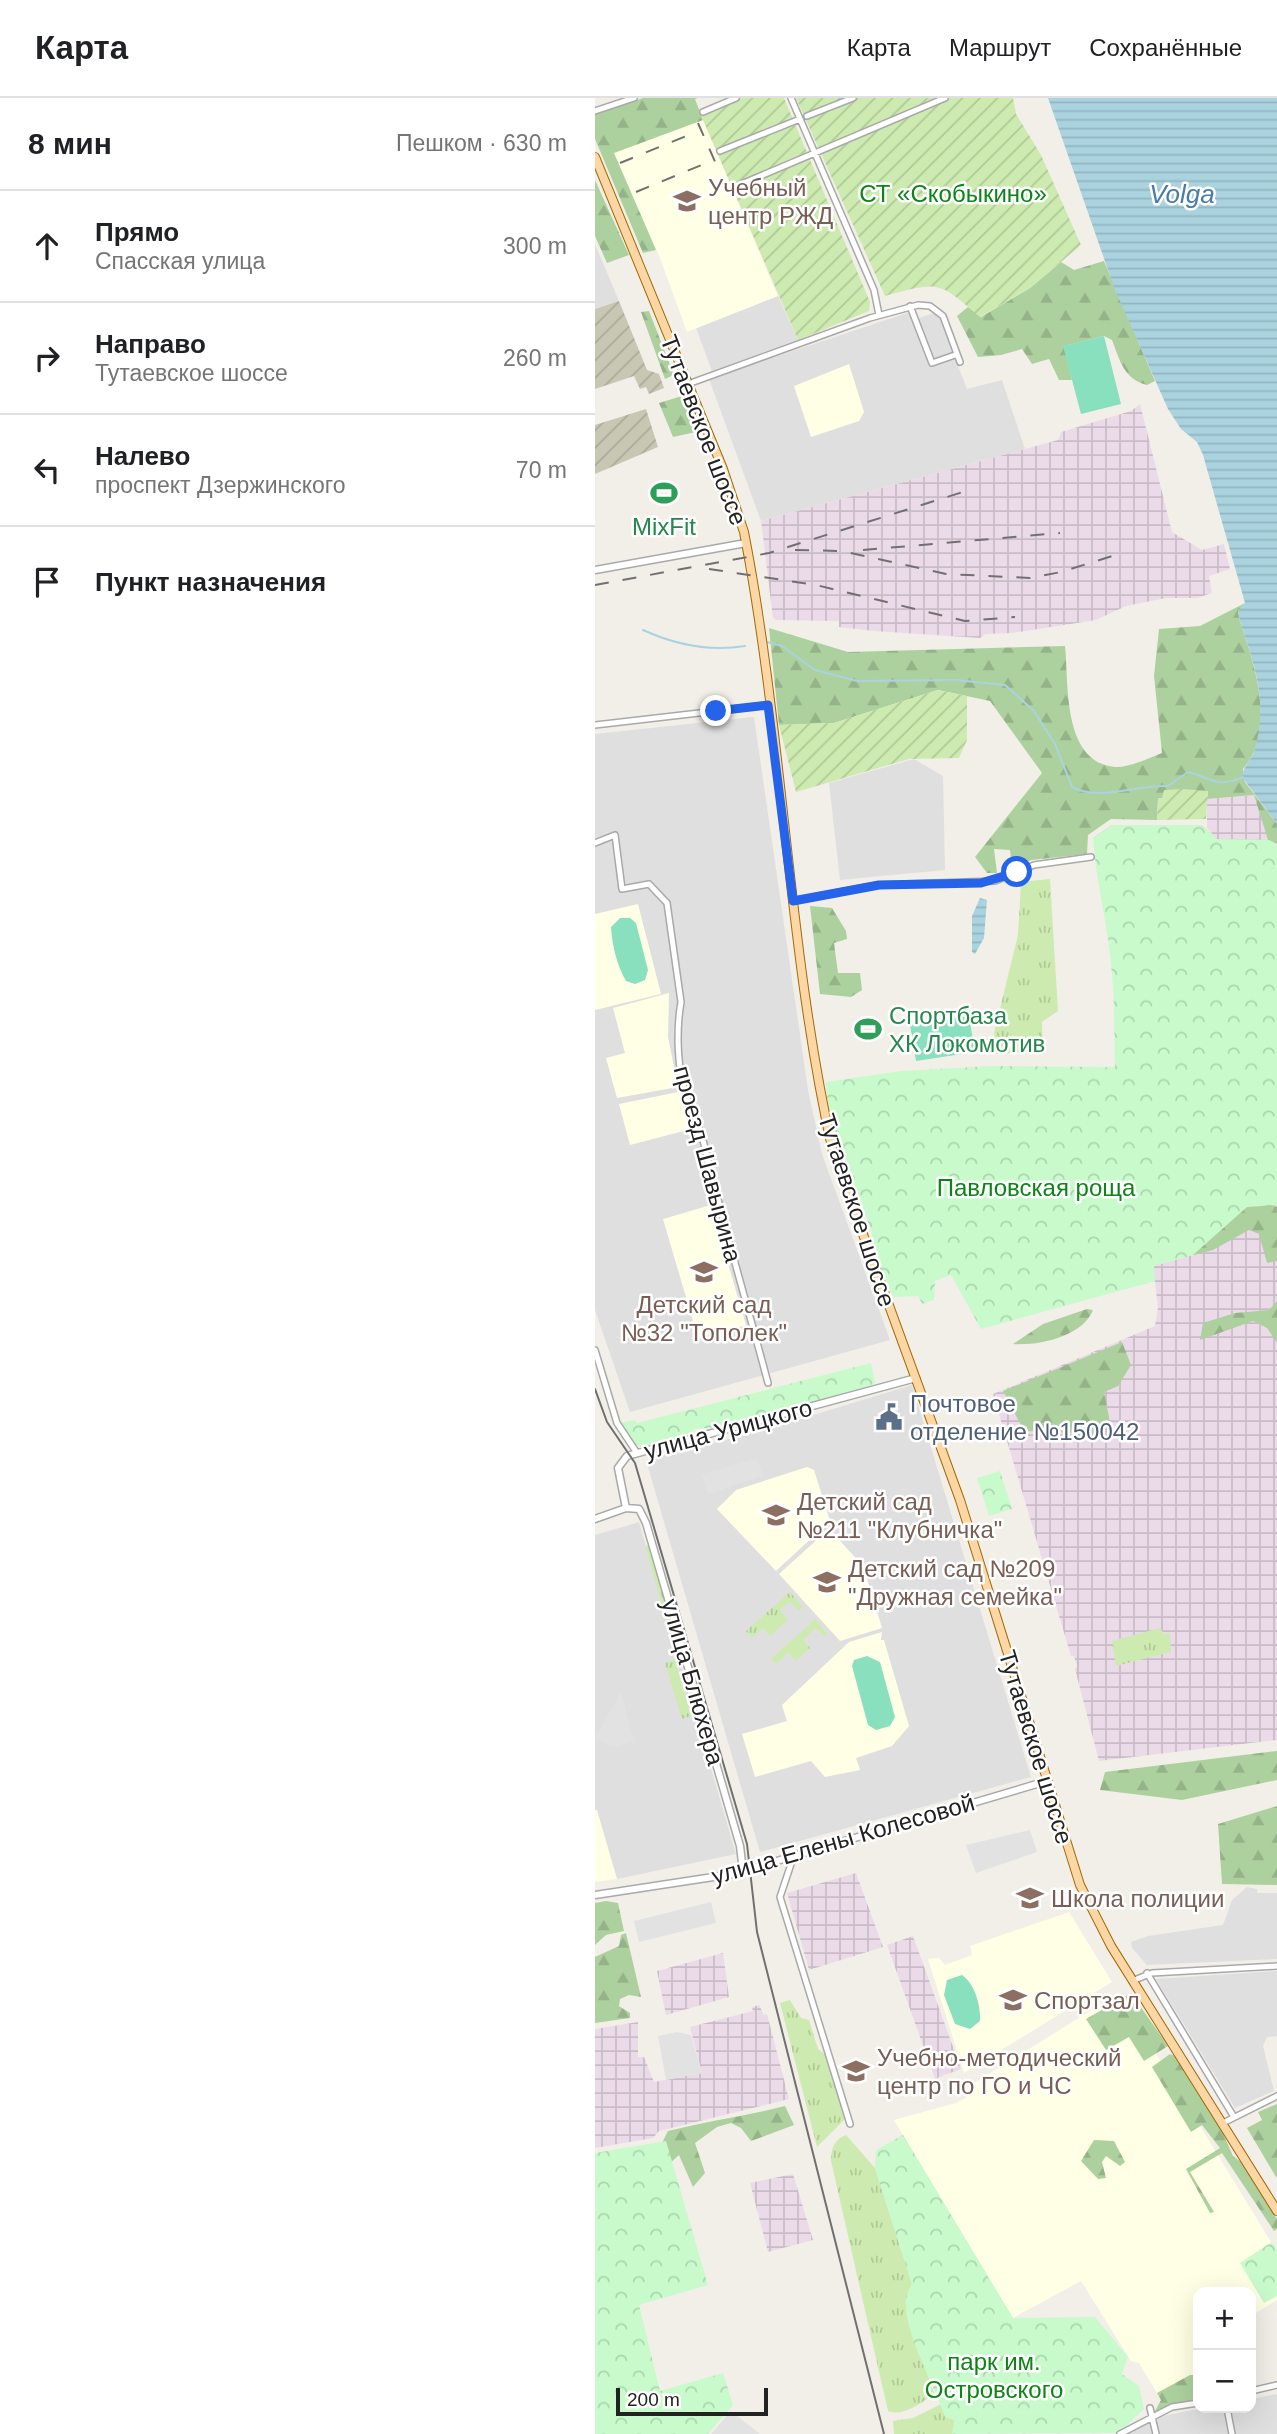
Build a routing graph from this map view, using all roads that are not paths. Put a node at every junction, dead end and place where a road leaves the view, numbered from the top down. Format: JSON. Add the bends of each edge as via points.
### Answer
{"nodes":[{"id":1,"x":634,"y":98,"type":"edge"},
{"id":2,"x":736,"y":98,"type":"edge"},
{"id":3,"x":791,"y":98,"type":"edge"},
{"id":4,"x":853,"y":98,"type":"edge"},
{"id":5,"x":946,"y":98,"type":"edge"},
{"id":6,"x":595,"y":111,"type":"edge"},
{"id":7,"x":703,"y":112,"type":"dead end"},
{"id":8,"x":807,"y":116,"type":"dead end"},
{"id":9,"x":800,"y":120,"type":"junction"},
{"id":10,"x":720,"y":151,"type":"dead end"},
{"id":11,"x":814,"y":153,"type":"junction"},
{"id":12,"x":596,"y":159,"type":"edge"},
{"id":13,"x":739,"y":185,"type":"dead end"},
{"id":14,"x":910,"y":306,"type":"junction"},
{"id":15,"x":879,"y":315,"type":"junction"},
{"id":16,"x":955,"y":355,"type":"junction"},
{"id":17,"x":960,"y":362,"type":"dead end"},
{"id":18,"x":688,"y":384,"type":"junction"},
{"id":19,"x":746,"y":543,"type":"junction"},
{"id":20,"x":595,"y":570,"type":"edge"},
{"id":21,"x":768,"y":705,"type":"junction"},
{"id":22,"x":595,"y":725,"type":"edge"},
{"id":23,"x":595,"y":843,"type":"edge"},
{"id":24,"x":1091,"y":857,"type":"dead end"},
{"id":25,"x":793,"y":901,"type":"junction"},
{"id":26,"x":595,"y":1350,"type":"edge"},
{"id":27,"x":916,"y":1378,"type":"junction"},
{"id":28,"x":768,"y":1382,"type":"dead end"},
{"id":29,"x":637,"y":1453,"type":"junction"},
{"id":30,"x":626,"y":1508,"type":"junction"},
{"id":31,"x":595,"y":1519,"type":"edge"},
{"id":32,"x":1047,"y":1781,"type":"junction"},
{"id":33,"x":794,"y":1855,"type":"junction"},
{"id":34,"x":743,"y":1871,"type":"junction"},
{"id":35,"x":595,"y":1895,"type":"edge"},
{"id":36,"x":1277,"y":1966,"type":"edge"},
{"id":37,"x":1147,"y":1973,"type":"junction"},
{"id":38,"x":1132,"y":1981,"type":"junction"},
{"id":39,"x":1277,"y":2096,"type":"edge"},
{"id":40,"x":1234,"y":2117,"type":"junction"},
{"id":41,"x":1223,"y":2123,"type":"junction"},
{"id":42,"x":850,"y":2124,"type":"dead end"},
{"id":43,"x":1277,"y":2211,"type":"edge"},
{"id":44,"x":1277,"y":2385,"type":"edge"},
{"id":45,"x":1256,"y":2390,"type":"edge"},
{"id":46,"x":1193,"y":2404,"type":"edge"},
{"id":47,"x":1150,"y":2408,"type":"dead end"},
{"id":48,"x":1228,"y":2413,"type":"edge"},
{"id":49,"x":1152,"y":2416,"type":"junction"},
{"id":50,"x":1120,"y":2434,"type":"edge"},
{"id":51,"x":1156,"y":2434,"type":"edge"},
{"id":52,"x":1232,"y":2434,"type":"edge"}],
"edges":[{"from":1,"to":6,"type":"street"},
{"from":2,"to":7,"type":"street"},
{"from":3,"to":9,"type":"street"},
{"from":4,"to":8,"type":"street"},
{"from":5,"to":11,"type":"street"},
{"from":9,"to":10,"type":"street"},
{"from":9,"to":11,"type":"street"},
{"from":11,"to":13,"type":"street"},
{"from":11,"to":15,"type":"street","via":[[874,290]]},
{"from":12,"to":18,"type":"main road","name":"Тутаевское шоссе"},
{"from":14,"to":15,"type":"street"},
{"from":14,"to":16,"type":"street","via":[[930,306],[943,316]]},
{"from":14,"to":16,"type":"street","via":[[932,363]]},
{"from":15,"to":18,"type":"street"},
{"from":16,"to":17,"type":"street"},
{"from":18,"to":19,"type":"main road","name":"Тутаевское шоссе"},
{"from":19,"to":20,"type":"street"},
{"from":19,"to":21,"type":"main road","name":"Тутаевское шоссе"},
{"from":21,"to":22,"type":"street"},
{"from":21,"to":25,"type":"main road","name":"Тутаевское шоссе"},
{"from":23,"to":28,"type":"street","name":"проезд Шавырина","via":[[615,835],[622,888],[649,884],[667,903],[681,1002],[678,1017],[686,1096],[702,1138]]},
{"from":24,"to":25,"type":"street","via":[[1034,865],[995,881],[879,885]]},
{"from":25,"to":27,"type":"main road","name":"Тутаевское шоссе","via":[[833,1152]]},
{"from":26,"to":29,"type":"street","via":[[617,1423]]},
{"from":27,"to":29,"type":"street","name":"улица Урицкого"},
{"from":27,"to":32,"type":"main road","name":"Тутаевское шоссе","via":[[960,1500]]},
{"from":29,"to":30,"type":"street","name":"улица Урицкого","via":[[624,1458],[618,1468]]},
{"from":30,"to":31,"type":"street"},
{"from":30,"to":34,"type":"street","name":"улица Блюхера","via":[[639,1509],[646,1523],[740,1846]]},
{"from":32,"to":33,"type":"street","name":"улица Елены Колесовой"},
{"from":32,"to":38,"type":"main road","name":"Тутаевское шоссе","via":[[1088,1904]]},
{"from":33,"to":34,"type":"street","name":"улица Елены Колесовой"},
{"from":33,"to":42,"type":"street","via":[[780,1897]]},
{"from":34,"to":35,"type":"street","name":"улица Елены Колесовой"},
{"from":36,"to":37,"type":"street"},
{"from":37,"to":38,"type":"street"},
{"from":37,"to":40,"type":"street"},
{"from":38,"to":41,"type":"main road","name":"Тутаевское шоссе"},
{"from":39,"to":40,"type":"street"},
{"from":40,"to":41,"type":"street"},
{"from":41,"to":43,"type":"main road","name":"Тутаевское шоссе"},
{"from":44,"to":45,"type":"street"},
{"from":46,"to":49,"type":"street"},
{"from":47,"to":49,"type":"street"},
{"from":48,"to":52,"type":"street"},
{"from":49,"to":50,"type":"street"},
{"from":49,"to":51,"type":"street"}]}
